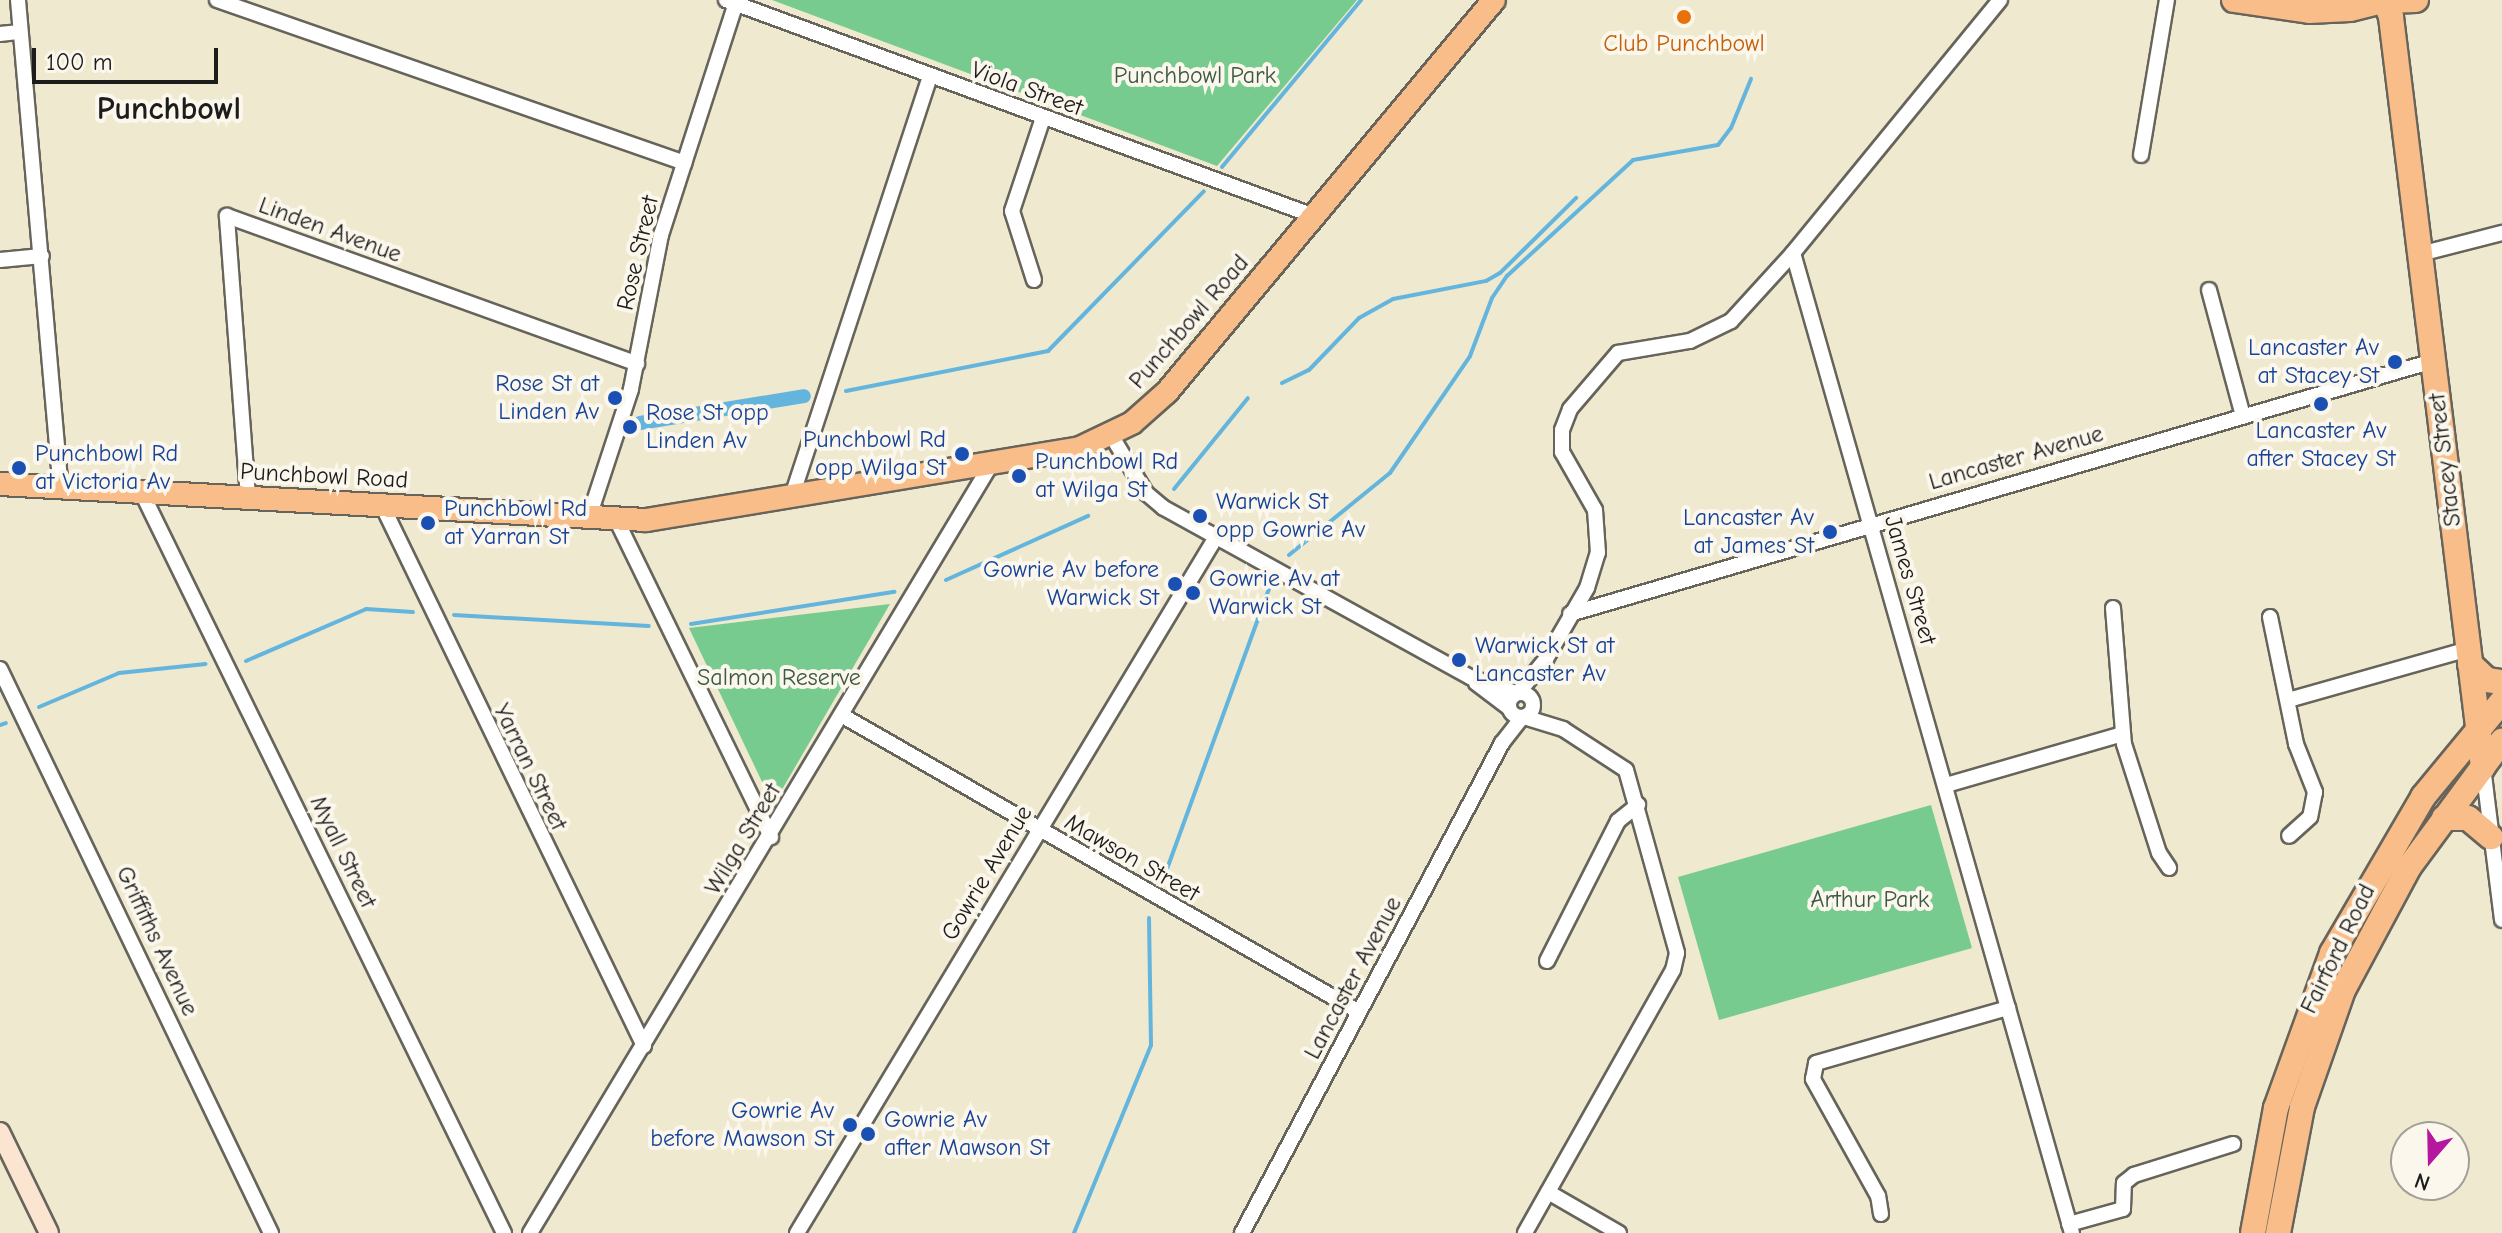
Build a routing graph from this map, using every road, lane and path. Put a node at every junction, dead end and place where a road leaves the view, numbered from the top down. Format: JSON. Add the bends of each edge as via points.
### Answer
{"nodes":[{"id":1,"x":18,"y":0,"type":"edge"},
{"id":2,"x":217,"y":0,"type":"edge"},
{"id":3,"x":1494,"y":0,"type":"edge"},
{"id":4,"x":2000,"y":0,"type":"edge"},
{"id":5,"x":2167,"y":0,"type":"edge"},
{"id":6,"x":2234,"y":0,"type":"edge"},
{"id":7,"x":2386,"y":0,"type":"edge"},
{"id":8,"x":2416,"y":0,"type":"edge"},
{"id":9,"x":733,"y":1,"type":"edge"},
{"id":10,"x":20,"y":32,"type":"junction"},
{"id":11,"x":0,"y":34,"type":"edge"},
{"id":12,"x":930,"y":77,"type":"junction"},
{"id":13,"x":1043,"y":118,"type":"junction"},
{"id":14,"x":2141,"y":155,"type":"dead end"},
{"id":15,"x":684,"y":163,"type":"junction"},
{"id":16,"x":1314,"y":216,"type":"junction"},
{"id":17,"x":2502,"y":233,"type":"edge"},
{"id":18,"x":1793,"y":253,"type":"junction"},
{"id":19,"x":2420,"y":254,"type":"junction"},
{"id":20,"x":42,"y":256,"type":"junction"},
{"id":21,"x":0,"y":260,"type":"edge"},
{"id":22,"x":1034,"y":280,"type":"dead end"},
{"id":23,"x":2209,"y":290,"type":"dead end"},
{"id":24,"x":2433,"y":361,"type":"junction"},
{"id":25,"x":637,"y":364,"type":"junction"},
{"id":26,"x":2243,"y":416,"type":"junction"},
{"id":27,"x":1111,"y":435,"type":"junction"},
{"id":28,"x":990,"y":466,"type":"junction"},
{"id":29,"x":0,"y":484,"type":"edge"},
{"id":30,"x":61,"y":487,"type":"junction"},
{"id":31,"x":141,"y":491,"type":"junction"},
{"id":32,"x":248,"y":497,"type":"junction"},
{"id":33,"x":791,"y":499,"type":"junction"},
{"id":34,"x":382,"y":505,"type":"junction"},
{"id":35,"x":589,"y":517,"type":"junction"},
{"id":36,"x":616,"y":519,"type":"junction"},
{"id":37,"x":1872,"y":525,"type":"junction"},
{"id":38,"x":1216,"y":537,"type":"junction"},
{"id":39,"x":2113,"y":608,"type":"dead end"},
{"id":40,"x":1570,"y":614,"type":"junction"},
{"id":41,"x":2270,"y":617,"type":"dead end"},
{"id":42,"x":2469,"y":657,"type":"junction"},
{"id":43,"x":1546,"y":659,"type":"junction"},
{"id":44,"x":0,"y":669,"type":"edge"},
{"id":45,"x":1470,"y":677,"type":"junction"},
{"id":46,"x":2502,"y":682,"type":"edge"},
{"id":47,"x":1518,"y":693,"type":"junction"},
{"id":48,"x":2288,"y":700,"type":"junction"},
{"id":49,"x":2502,"y":701,"type":"edge"},
{"id":50,"x":1533,"y":702,"type":"junction"},
{"id":51,"x":1516,"y":713,"type":"junction"},
{"id":52,"x":843,"y":716,"type":"junction"},
{"id":53,"x":1563,"y":729,"type":"junction"},
{"id":54,"x":2478,"y":729,"type":"junction"},
{"id":55,"x":2123,"y":734,"type":"junction"},
{"id":56,"x":2502,"y":741,"type":"edge"},
{"id":57,"x":2483,"y":767,"type":"junction"},
{"id":58,"x":1946,"y":785,"type":"junction"},
{"id":59,"x":1638,"y":805,"type":"junction"},
{"id":60,"x":2444,"y":818,"type":"junction"},
{"id":61,"x":1039,"y":831,"type":"junction"},
{"id":62,"x":2289,"y":836,"type":"dead end"},
{"id":63,"x":771,"y":837,"type":"junction"},
{"id":64,"x":2491,"y":837,"type":"junction"},
{"id":65,"x":2169,"y":868,"type":"dead end"},
{"id":66,"x":2502,"y":920,"type":"edge"},
{"id":67,"x":1547,"y":961,"type":"dead end"},
{"id":68,"x":2008,"y":1008,"type":"junction"},
{"id":69,"x":1359,"y":1012,"type":"junction"},
{"id":70,"x":644,"y":1046,"type":"junction"},
{"id":71,"x":0,"y":1132,"type":"edge"},
{"id":72,"x":2233,"y":1144,"type":"dead end"},
{"id":73,"x":1548,"y":1192,"type":"junction"},
{"id":74,"x":1881,"y":1214,"type":"dead end"},
{"id":75,"x":2070,"y":1228,"type":"edge"},
{"id":76,"x":49,"y":1233,"type":"edge"},
{"id":77,"x":271,"y":1233,"type":"edge"},
{"id":78,"x":504,"y":1233,"type":"edge"},
{"id":79,"x":530,"y":1233,"type":"edge"},
{"id":80,"x":797,"y":1233,"type":"edge"},
{"id":81,"x":1242,"y":1233,"type":"edge"},
{"id":82,"x":1525,"y":1233,"type":"edge"},
{"id":83,"x":1619,"y":1233,"type":"edge"},
{"id":84,"x":2253,"y":1233,"type":"edge"},
{"id":85,"x":2278,"y":1233,"type":"edge"}],
"edges":[{"from":1,"to":10,"type":"street"},
{"from":2,"to":15,"type":"street"},
{"from":3,"to":16,"type":"main road","name":"Punchbowl Road"},
{"from":4,"to":18,"type":"street"},
{"from":5,"to":14,"type":"street"},
{"from":6,"to":7,"type":"highway","via":[[2309,11]]},
{"from":7,"to":8,"type":"highway"},
{"from":7,"to":19,"type":"highway","name":"Stacey Street"},
{"from":9,"to":12,"type":"street","name":"Viola Street"},
{"from":9,"to":15,"type":"street","name":"Rose Street"},
{"from":10,"to":11,"type":"street"},
{"from":10,"to":20,"type":"street"},
{"from":12,"to":13,"type":"street","name":"Viola Street"},
{"from":12,"to":33,"type":"street"},
{"from":13,"to":16,"type":"street","name":"Viola Street"},
{"from":13,"to":22,"type":"street","via":[[1012,211]]},
{"from":15,"to":25,"type":"street","name":"Rose Street","via":[[654,263]]},
{"from":16,"to":27,"type":"main road","name":"Punchbowl Road","via":[[1167,392]]},
{"from":17,"to":19,"type":"street"},
{"from":18,"to":37,"type":"street","name":"James Street"},
{"from":18,"to":40,"type":"street","via":[[1731,321],[1690,341],[1618,353],[1570,409],[1562,430],[1562,452],[1595,510],[1600,542],[1587,588]]},
{"from":19,"to":24,"type":"highway","name":"Stacey Street"},
{"from":20,"to":21,"type":"street"},
{"from":20,"to":30,"type":"street"},
{"from":23,"to":26,"type":"street"},
{"from":24,"to":26,"type":"street","name":"Lancaster Avenue"},
{"from":24,"to":42,"type":"highway","name":"Stacey Street"},
{"from":25,"to":32,"type":"street","name":"Linden Avenue","via":[[227,216]]},
{"from":25,"to":35,"type":"street","name":"Rose Street"},
{"from":26,"to":37,"type":"street","name":"Lancaster Avenue"},
{"from":27,"to":28,"type":"main road","name":"Punchbowl Road","via":[[1061,453]]},
{"from":27,"to":38,"type":"street","via":[[1151,498]]},
{"from":28,"to":33,"type":"main road","name":"Punchbowl Road"},
{"from":28,"to":52,"type":"street","name":"Wilga Street"},
{"from":29,"to":30,"type":"main road","name":"Punchbowl Road"},
{"from":30,"to":31,"type":"main road","name":"Punchbowl Road"},
{"from":31,"to":32,"type":"main road","name":"Punchbowl Road"},
{"from":31,"to":78,"type":"street","name":"Myall Street"},
{"from":32,"to":34,"type":"main road","name":"Punchbowl Road"},
{"from":33,"to":36,"type":"main road","name":"Punchbowl Road","via":[[670,519]]},
{"from":34,"to":35,"type":"main road","name":"Punchbowl Road"},
{"from":34,"to":70,"type":"street","name":"Yarran Street"},
{"from":35,"to":36,"type":"main road","name":"Punchbowl Road"},
{"from":36,"to":63,"type":"street"},
{"from":37,"to":40,"type":"street","name":"Lancaster Avenue"},
{"from":37,"to":58,"type":"street","name":"James Street"},
{"from":38,"to":45,"type":"street"},
{"from":38,"to":61,"type":"street","name":"Gowrie Avenue"},
{"from":39,"to":55,"type":"street"},
{"from":40,"to":43,"type":"street"},
{"from":41,"to":48,"type":"street"},
{"from":42,"to":46,"type":"highway","via":[[2487,680]]},
{"from":42,"to":48,"type":"street"},
{"from":42,"to":54,"type":"highway","name":"Stacey Street"},
{"from":43,"to":47,"type":"street"},
{"from":43,"to":50,"type":"street"},
{"from":44,"to":77,"type":"street","name":"Griffiths Avenue"},
{"from":45,"to":47,"type":"street"},
{"from":45,"to":51,"type":"street"},
{"from":47,"to":50,"type":"street"},
{"from":47,"to":51,"type":"street"},
{"from":48,"to":62,"type":"street","via":[[2296,744],[2315,792],[2310,817]]},
{"from":49,"to":54,"type":"highway","name":"Fairford Road"},
{"from":50,"to":51,"type":"street"},
{"from":50,"to":53,"type":"street"},
{"from":51,"to":53,"type":"street"},
{"from":51,"to":69,"type":"street","name":"Lancaster Avenue"},
{"from":52,"to":61,"type":"street","name":"Mawson Street"},
{"from":52,"to":63,"type":"street","name":"Wilga Street"},
{"from":53,"to":59,"type":"street","via":[[1626,770]]},
{"from":54,"to":57,"type":"highway","name":"Stacey Street"},
{"from":54,"to":84,"type":"highway","name":"Fairford Road","via":[[2400,831],[2327,965],[2276,1108]]},
{"from":55,"to":58,"type":"street"},
{"from":55,"to":65,"type":"street","via":[[2159,853]]},
{"from":56,"to":57,"type":"highway","name":"Fairford Road"},
{"from":57,"to":60,"type":"highway","name":"Fairford Road"},
{"from":57,"to":64,"type":"street","name":"Stacey Street"},
{"from":58,"to":68,"type":"street","name":"James Street"},
{"from":59,"to":67,"type":"street","via":[[1618,821]]},
{"from":59,"to":73,"type":"street","via":[[1674,934],[1675,965]]},
{"from":60,"to":64,"type":"highway","via":[[2468,818]]},
{"from":60,"to":85,"type":"highway","name":"Fairford Road","via":[[2375,925],[2323,1038],[2292,1146]]},
{"from":61,"to":69,"type":"street","name":"Mawson Street"},
{"from":61,"to":80,"type":"street","name":"Gowrie Avenue"},
{"from":63,"to":70,"type":"street","name":"Wilga Street"},
{"from":64,"to":66,"type":"street","name":"Stacey Street"},
{"from":68,"to":74,"type":"street","via":[[1816,1063],[1813,1079],[1878,1196]]},
{"from":68,"to":75,"type":"street","name":"James Street"},
{"from":69,"to":81,"type":"street","name":"Lancaster Avenue"},
{"from":70,"to":79,"type":"street","name":"Wilga Street"},
{"from":71,"to":76,"type":"street"},
{"from":72,"to":75,"type":"street","via":[[2134,1175],[2124,1183],[2123,1209]]},
{"from":73,"to":82,"type":"street"},
{"from":73,"to":83,"type":"street"}]}
